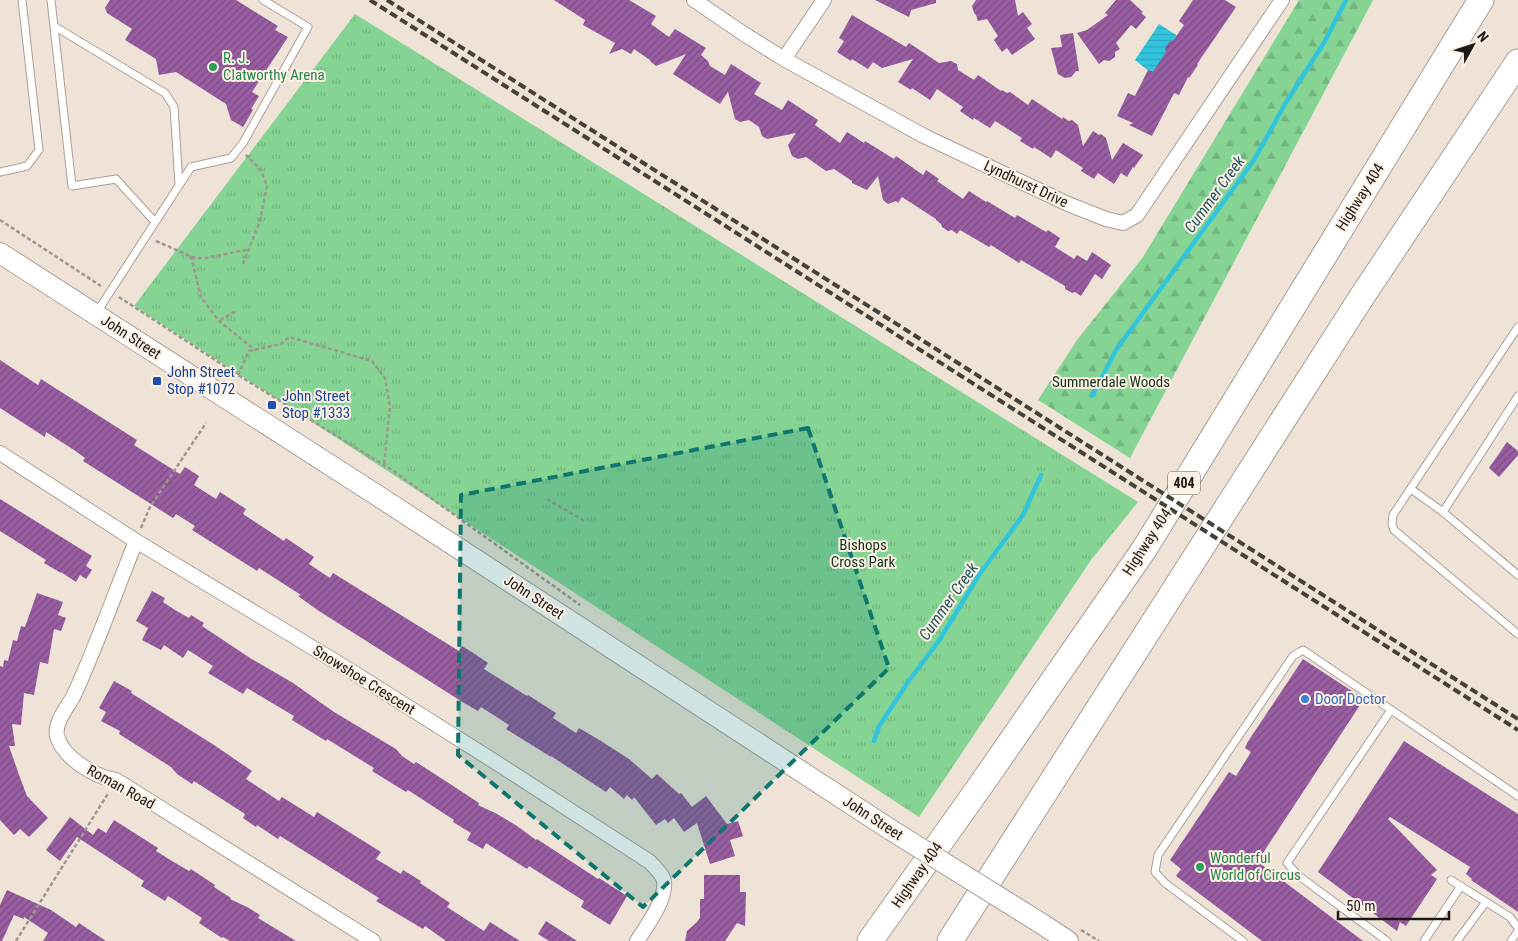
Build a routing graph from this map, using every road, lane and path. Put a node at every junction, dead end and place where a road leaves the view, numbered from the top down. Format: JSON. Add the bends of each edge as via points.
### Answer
{"nodes":[{"id":1,"x":22,"y":0,"type":"edge"},
{"id":2,"x":51,"y":0,"type":"edge"},
{"id":3,"x":263,"y":0,"type":"edge"},
{"id":4,"x":694,"y":0,"type":"edge"},
{"id":5,"x":824,"y":0,"type":"edge"},
{"id":6,"x":1282,"y":0,"type":"edge"},
{"id":7,"x":1481,"y":0,"type":"edge"},
{"id":8,"x":54,"y":26,"type":"junction"},
{"id":9,"x":784,"y":59,"type":"junction"},
{"id":10,"x":1518,"y":62,"type":"edge"},
{"id":11,"x":239,"y":148,"type":"junction"},
{"id":12,"x":0,"y":172,"type":"edge"},
{"id":13,"x":179,"y":185,"type":"junction"},
{"id":14,"x":0,"y":220,"type":"edge"},
{"id":15,"x":155,"y":222,"type":"junction"},
{"id":16,"x":146,"y":236,"type":"junction"},
{"id":17,"x":250,"y":249,"type":"junction"},
{"id":18,"x":0,"y":253,"type":"edge"},
{"id":19,"x":191,"y":256,"type":"junction"},
{"id":20,"x":243,"y":264,"type":"dead end"},
{"id":21,"x":111,"y":293,"type":"junction"},
{"id":22,"x":236,"y":310,"type":"dead end"},
{"id":23,"x":96,"y":315,"type":"junction"},
{"id":24,"x":219,"y":321,"type":"junction"},
{"id":25,"x":1518,"y":327,"type":"edge"},
{"id":26,"x":255,"y":350,"type":"junction"},
{"id":27,"x":238,"y":375,"type":"junction"},
{"id":28,"x":1518,"y":396,"type":"edge"},
{"id":29,"x":206,"y":423,"type":"dead end"},
{"id":30,"x":0,"y":453,"type":"edge"},
{"id":31,"x":384,"y":465,"type":"junction"},
{"id":32,"x":1411,"y":489,"type":"junction"},
{"id":33,"x":547,"y":499,"type":"dead end"},
{"id":34,"x":1443,"y":512,"type":"junction"},
{"id":35,"x":586,"y":522,"type":"dead end"},
{"id":36,"x":136,"y":542,"type":"junction"},
{"id":37,"x":1518,"y":575,"type":"edge"},
{"id":38,"x":582,"y":606,"type":"dead end"},
{"id":39,"x":1518,"y":634,"type":"edge"},
{"id":40,"x":1391,"y":710,"type":"junction"},
{"id":41,"x":116,"y":780,"type":"junction"},
{"id":42,"x":1518,"y":796,"type":"edge"},
{"id":43,"x":1451,"y":880,"type":"dead end"},
{"id":44,"x":1461,"y":886,"type":"junction"},
{"id":45,"x":1486,"y":902,"type":"junction"},
{"id":46,"x":1518,"y":930,"type":"edge"},
{"id":47,"x":16,"y":941,"type":"edge"},
{"id":48,"x":373,"y":941,"type":"edge"},
{"id":49,"x":637,"y":941,"type":"edge"},
{"id":50,"x":870,"y":941,"type":"edge"},
{"id":51,"x":950,"y":941,"type":"edge"},
{"id":52,"x":1068,"y":941,"type":"edge"},
{"id":53,"x":1243,"y":941,"type":"edge"},
{"id":54,"x":1387,"y":941,"type":"edge"},
{"id":55,"x":1424,"y":941,"type":"edge"},
{"id":56,"x":1457,"y":941,"type":"edge"},
{"id":57,"x":1512,"y":941,"type":"edge"}],
"edges":[{"from":1,"to":12,"type":"lane","via":[[39,150],[27,166]]},
{"from":2,"to":8,"type":"lane"},
{"from":3,"to":11,"type":"lane","via":[[308,27]]},
{"from":4,"to":9,"type":"street","name":"Lyndhurst Drive"},
{"from":5,"to":9,"type":"street"},
{"from":6,"to":9,"type":"street","name":"Lyndhurst Drive","via":[[1142,208],[1123,223],[1068,204],[924,136]]},
{"from":7,"to":50,"type":"highway","name":"Highway 404","number":"404","via":[[1144,548]]},
{"from":8,"to":13,"type":"lane","via":[[165,93],[174,107]]},
{"from":8,"to":15,"type":"lane","via":[[72,186],[116,179]]},
{"from":10,"to":51,"type":"highway","via":[[1361,298]]},
{"from":11,"to":13,"type":"lane","via":[[231,158],[191,167]]},
{"from":11,"to":17,"type":"path","via":[[260,170],[267,186]]},
{"from":13,"to":15,"type":"lane"},
{"from":14,"to":21,"type":"path"},
{"from":15,"to":16,"type":"lane"},
{"from":16,"to":19,"type":"path"},
{"from":16,"to":21,"type":"lane"},
{"from":17,"to":19,"type":"path","via":[[206,258]]},
{"from":17,"to":20,"type":"path"},
{"from":18,"to":23,"type":"main road","name":"John Street"},
{"from":19,"to":24,"type":"path","via":[[201,296]]},
{"from":21,"to":23,"type":"lane"},
{"from":21,"to":27,"type":"path"},
{"from":22,"to":24,"type":"path"},
{"from":23,"to":52,"type":"main road","name":"John Street","bridge":true,"via":[[891,830]]},
{"from":24,"to":26,"type":"path"},
{"from":25,"to":32,"type":"lane"},
{"from":26,"to":27,"type":"path","via":[[249,351]]},
{"from":26,"to":31,"type":"path","via":[[281,344],[289,337],[372,361],[385,378],[390,407]]},
{"from":27,"to":31,"type":"path"},
{"from":28,"to":34,"type":"lane"},
{"from":29,"to":36,"type":"path","via":[[150,508]]},
{"from":30,"to":36,"type":"street","name":"Snowshoe Crescent"},
{"from":31,"to":38,"type":"path"},
{"from":32,"to":34,"type":"lane"},
{"from":32,"to":39,"type":"lane","via":[[1393,515],[1394,530]]},
{"from":33,"to":35,"type":"path"},
{"from":34,"to":37,"type":"lane"},
{"from":36,"to":41,"type":"street","name":"Roman Road","via":[[88,664],[58,722],[56,735],[63,750],[86,768]]},
{"from":36,"to":49,"type":"street","name":"Snowshoe Crescent","via":[[348,669],[650,862],[663,878],[664,889],[658,908]]},
{"from":40,"to":42,"type":"lane"},
{"from":40,"to":53,"type":"lane","via":[[1303,650],[1293,656],[1158,855],[1155,872],[1165,883]]},
{"from":40,"to":54,"type":"lane","via":[[1287,863],[1299,876]]},
{"from":41,"to":47,"type":"path"},
{"from":41,"to":48,"type":"street","name":"Roman Road"},
{"from":43,"to":44,"type":"lane"},
{"from":44,"to":45,"type":"lane"},
{"from":44,"to":55,"type":"lane"},
{"from":45,"to":46,"type":"lane","via":[[1510,917]]},
{"from":45,"to":56,"type":"lane"},
{"from":46,"to":57,"type":"lane"}]}
